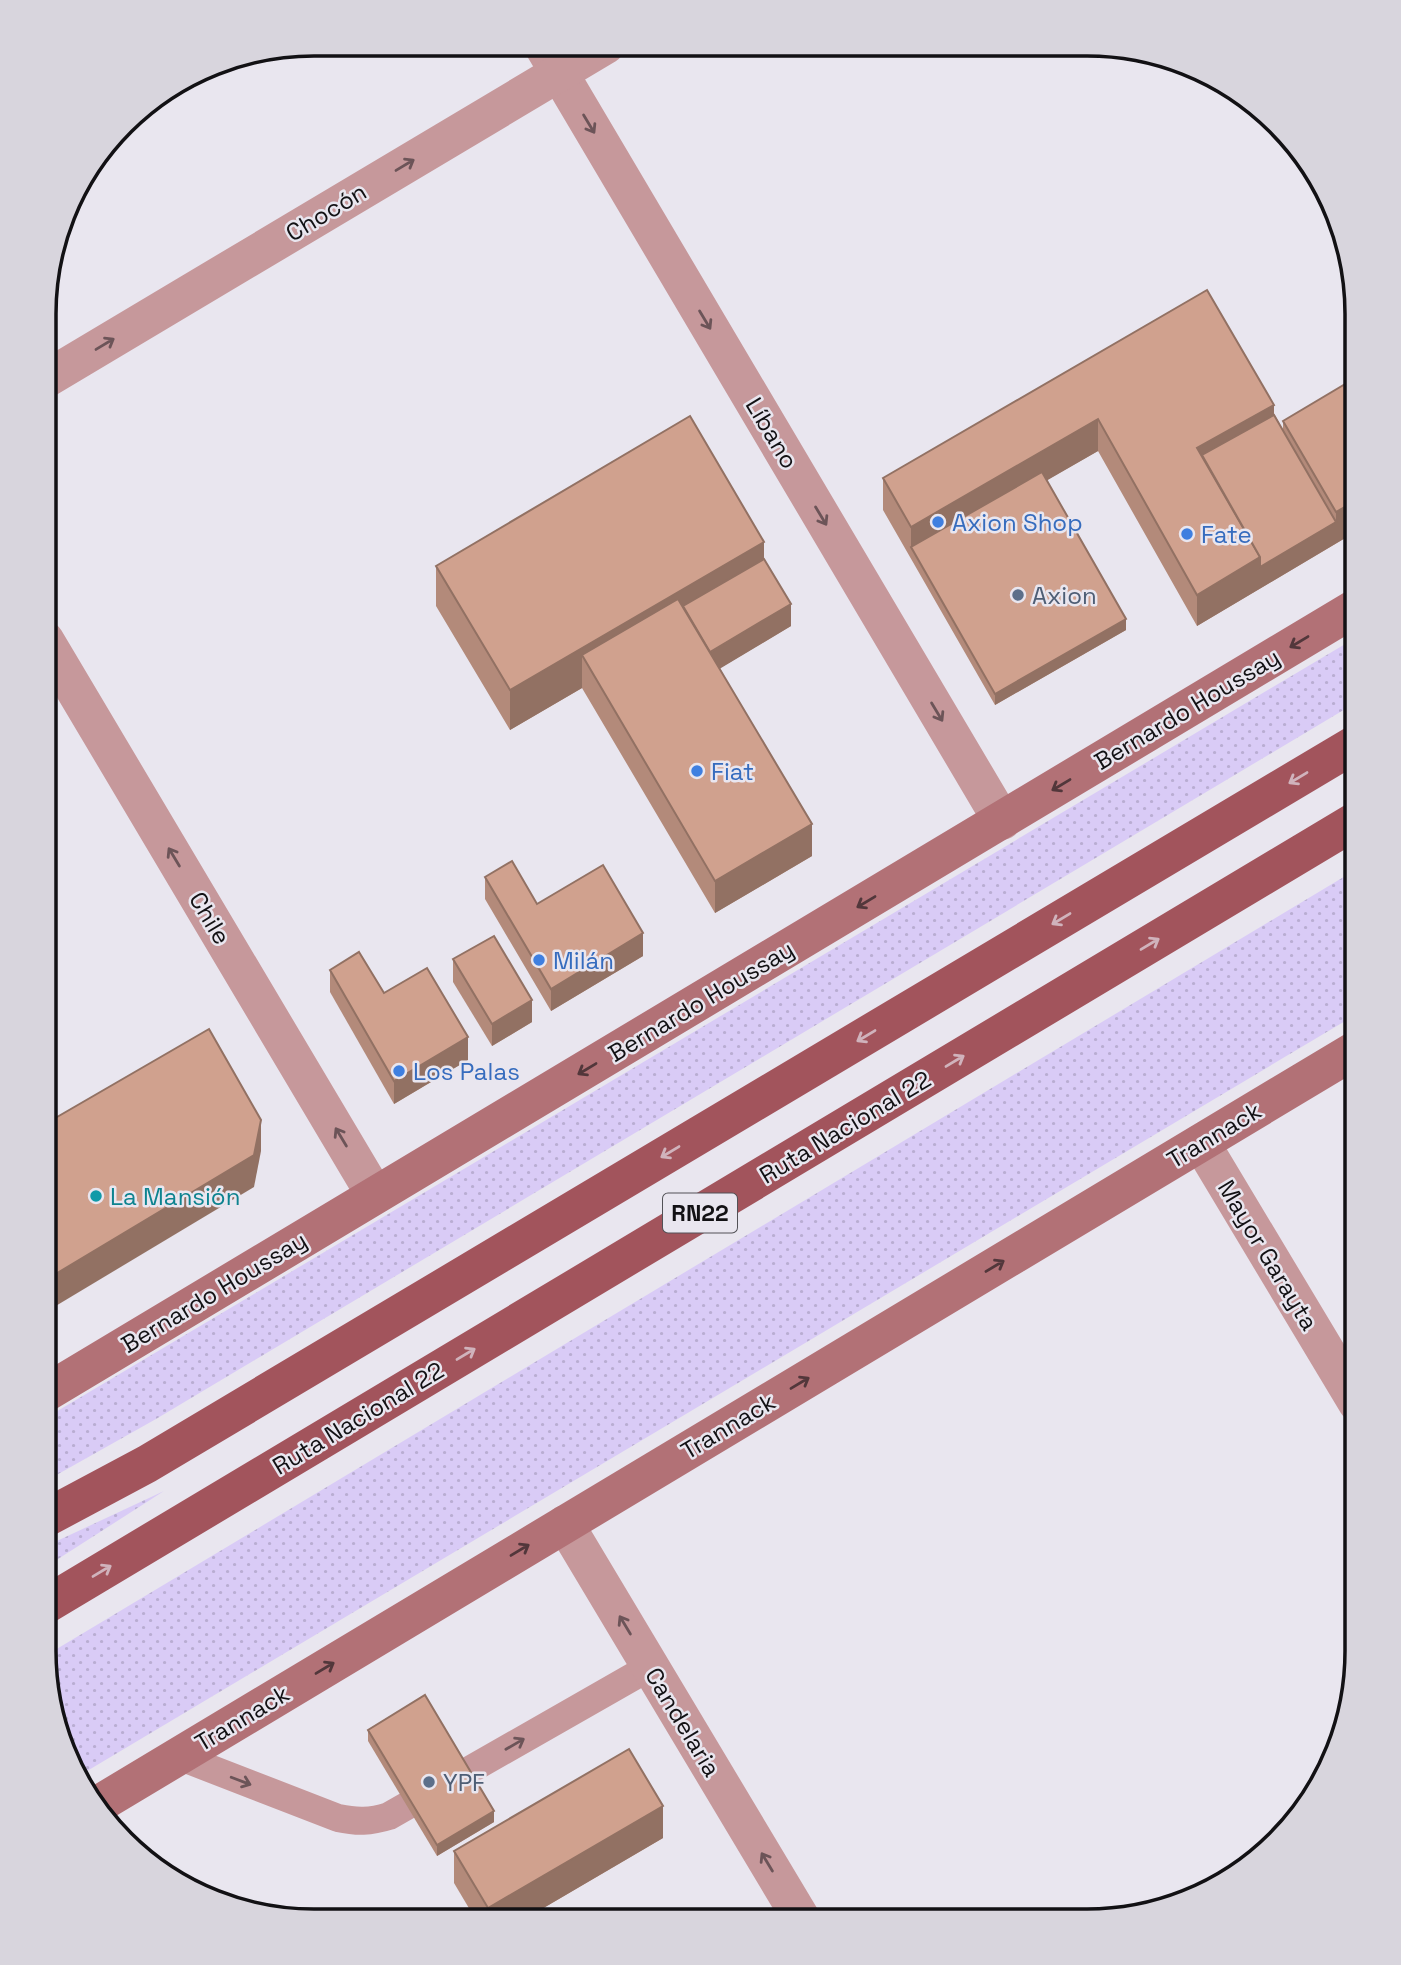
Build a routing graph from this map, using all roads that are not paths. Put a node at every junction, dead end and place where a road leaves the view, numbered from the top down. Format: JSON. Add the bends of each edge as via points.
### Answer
{"nodes":[{"id":1,"x":551,"y":59,"type":"edge"},
{"id":2,"x":56,"y":373,"type":"edge"},
{"id":3,"x":1345,"y":614,"type":"edge"},
{"id":4,"x":56,"y":657,"type":"edge"},
{"id":5,"x":1345,"y":750,"type":"edge"},
{"id":6,"x":1002,"y":821,"type":"junction"},
{"id":7,"x":1345,"y":827,"type":"edge"},
{"id":8,"x":1345,"y":1056,"type":"edge"},
{"id":9,"x":1201,"y":1143,"type":"junction"},
{"id":10,"x":375,"y":1195,"type":"junction"},
{"id":11,"x":1345,"y":1383,"type":"edge"},
{"id":12,"x":56,"y":1387,"type":"edge"},
{"id":13,"x":56,"y":1513,"type":"edge"},
{"id":14,"x":565,"y":1524,"type":"junction"},
{"id":15,"x":56,"y":1599,"type":"edge"},
{"id":16,"x":650,"y":1667,"type":"junction"},
{"id":17,"x":178,"y":1756,"type":"junction"},
{"id":18,"x":104,"y":1801,"type":"edge"},
{"id":19,"x":795,"y":1909,"type":"edge"}],
"edges":[{"from":2,"to":1,"type":"street","name":"Chocón","one_way":true},
{"from":1,"to":6,"type":"street","name":"Líbano","one_way":true},
{"from":3,"to":6,"type":"street","name":"Bernardo Houssay","one_way":true},
{"from":10,"to":4,"type":"street","name":"Chile","one_way":true},
{"from":5,"to":13,"type":"main road","number":"RN22","one_way":true,"via":[[159,1457]]},
{"from":6,"to":10,"type":"street","name":"Bernardo Houssay","one_way":true},
{"from":15,"to":7,"type":"main road","name":"Ruta Nacional 22","number":"RN22","one_way":true},
{"from":8,"to":9,"type":"street","name":"Trannack"},
{"from":9,"to":11,"type":"street","name":"Mayor Garayta"},
{"from":14,"to":9,"type":"street","name":"Trannack","one_way":true},
{"from":10,"to":12,"type":"street","name":"Bernardo Houssay"},
{"from":16,"to":14,"type":"street","name":"Candelaria","one_way":true},
{"from":17,"to":14,"type":"street","name":"Trannack","one_way":true},
{"from":17,"to":16,"type":"lane","one_way":true,"via":[[338,1818],[377,1820]]},
{"from":19,"to":16,"type":"street","name":"Candelaria","one_way":true},
{"from":17,"to":18,"type":"street","name":"Trannack"}]}
